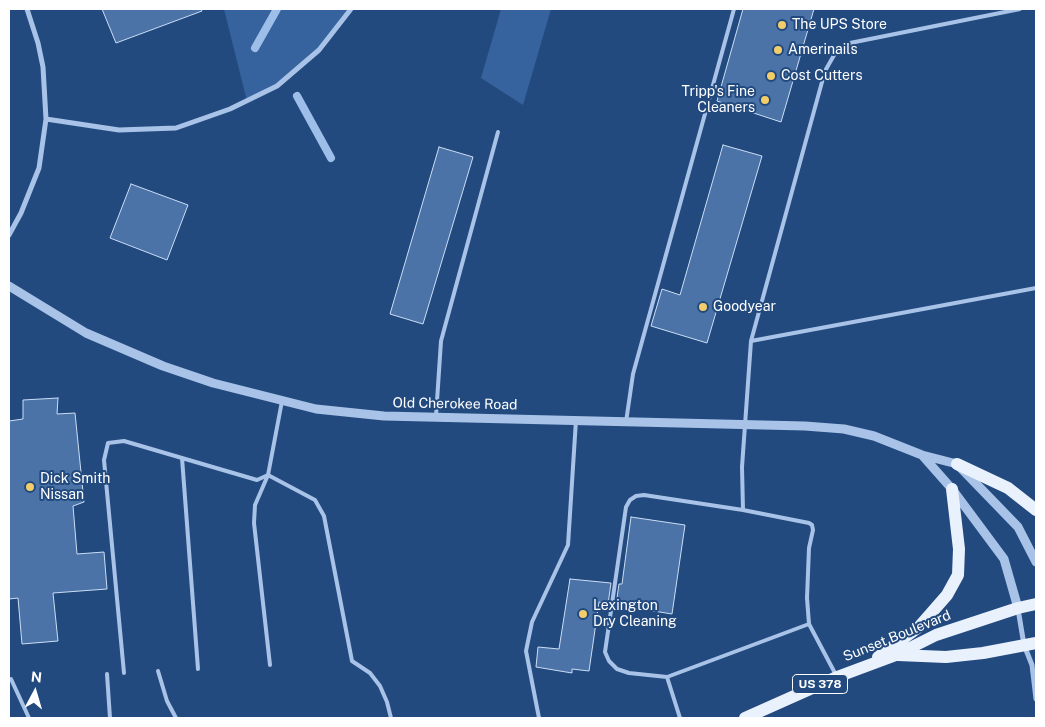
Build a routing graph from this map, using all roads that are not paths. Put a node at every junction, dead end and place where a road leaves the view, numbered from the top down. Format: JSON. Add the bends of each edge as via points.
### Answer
{"nodes":[{"id":1,"x":27,"y":9,"type":"edge"},
{"id":2,"x":351,"y":9,"type":"edge"},
{"id":3,"x":734,"y":9,"type":"edge"},
{"id":4,"x":1020,"y":9,"type":"edge"},
{"id":5,"x":46,"y":119,"type":"junction"},
{"id":6,"x":498,"y":132,"type":"dead end"},
{"id":7,"x":9,"y":235,"type":"edge"},
{"id":8,"x":9,"y":286,"type":"edge"},
{"id":9,"x":1036,"y":288,"type":"edge"},
{"id":10,"x":751,"y":341,"type":"junction"},
{"id":11,"x":282,"y":401,"type":"junction"},
{"id":12,"x":436,"y":416,"type":"junction"},
{"id":13,"x":576,"y":420,"type":"junction"},
{"id":14,"x":626,"y":422,"type":"junction"},
{"id":15,"x":746,"y":424,"type":"junction"},
{"id":16,"x":922,"y":455,"type":"junction"},
{"id":17,"x":182,"y":458,"type":"junction"},
{"id":18,"x":957,"y":464,"type":"junction"},
{"id":19,"x":268,"y":475,"type":"junction"},
{"id":20,"x":952,"y":489,"type":"junction"},
{"id":21,"x":743,"y":510,"type":"junction"},
{"id":22,"x":1036,"y":510,"type":"edge"},
{"id":23,"x":1036,"y":562,"type":"edge"},
{"id":24,"x":1036,"y":604,"type":"edge"},
{"id":25,"x":1018,"y":608,"type":"junction"},
{"id":26,"x":809,"y":624,"type":"junction"},
{"id":27,"x":1030,"y":644,"type":"edge"},
{"id":28,"x":896,"y":655,"type":"junction"},
{"id":29,"x":870,"y":664,"type":"junction"},
{"id":30,"x":270,"y":665,"type":"dead end"},
{"id":31,"x":198,"y":669,"type":"dead end"},
{"id":32,"x":158,"y":671,"type":"dead end"},
{"id":33,"x":124,"y":673,"type":"dead end"},
{"id":34,"x":107,"y":674,"type":"dead end"},
{"id":35,"x":837,"y":676,"type":"junction"},
{"id":36,"x":666,"y":677,"type":"junction"},
{"id":37,"x":12,"y":679,"type":"dead end"},
{"id":38,"x":1036,"y":699,"type":"edge"},
{"id":39,"x":29,"y":718,"type":"edge"},
{"id":40,"x":110,"y":718,"type":"edge"},
{"id":41,"x":176,"y":718,"type":"edge"},
{"id":42,"x":391,"y":718,"type":"edge"},
{"id":43,"x":539,"y":718,"type":"edge"},
{"id":44,"x":680,"y":718,"type":"edge"},
{"id":45,"x":745,"y":718,"type":"edge"}],
"edges":[{"from":1,"to":5,"type":"street","via":[[43,67]]},
{"from":2,"to":5,"type":"street","via":[[319,50],[277,86],[230,109],[176,128],[119,130]]},
{"from":3,"to":14,"type":"lane","via":[[633,374]]},
{"from":4,"to":10,"type":"lane","via":[[850,43],[837,50],[825,71]]},
{"from":5,"to":7,"type":"street","via":[[39,168],[22,213]]},
{"from":6,"to":12,"type":"lane","via":[[441,341]]},
{"from":8,"to":11,"type":"street","name":"Old Cherokee Road","via":[[86,333],[163,366]]},
{"from":9,"to":10,"type":"lane"},
{"from":10,"to":15,"type":"lane"},
{"from":11,"to":12,"type":"street","name":"Old Cherokee Road","via":[[316,409],[384,416]]},
{"from":11,"to":19,"type":"lane"},
{"from":12,"to":13,"type":"street","name":"Old Cherokee Road"},
{"from":13,"to":14,"type":"street","name":"Old Cherokee Road"},
{"from":13,"to":43,"type":"lane","via":[[568,545],[532,622],[526,651]]},
{"from":14,"to":15,"type":"street","name":"Old Cherokee Road"},
{"from":15,"to":16,"type":"street","name":"Old Cherokee Road","via":[[844,429],[874,436]]},
{"from":15,"to":21,"type":"lane"},
{"from":16,"to":18,"type":"street","name":"Old Cherokee Road"},
{"from":16,"to":20,"type":"street","name":"Old Cherokee Road"},
{"from":17,"to":19,"type":"lane","via":[[257,480]]},
{"from":17,"to":31,"type":"lane"},
{"from":17,"to":33,"type":"lane","via":[[124,442],[108,443],[104,460]]},
{"from":18,"to":22,"type":"main road","via":[[1008,488]]},
{"from":18,"to":23,"type":"street","via":[[1018,527]]},
{"from":19,"to":30,"type":"lane","via":[[255,505],[254,523]]},
{"from":19,"to":42,"type":"lane","via":[[316,500],[324,516],[352,661],[370,673],[380,686]]},
{"from":20,"to":25,"type":"street","name":"Old Cherokee Road","via":[[1004,559]]},
{"from":20,"to":29,"type":"main road","via":[[958,534],[958,575],[947,595],[919,626]]},
{"from":21,"to":26,"type":"lane","via":[[812,525],[807,598]]},
{"from":21,"to":36,"type":"lane","via":[[644,495],[636,496],[626,506],[605,652],[617,669]]},
{"from":24,"to":25,"type":"main road","name":"Sunset Boulevard","number":"US 378"},
{"from":25,"to":27,"type":"street"},
{"from":25,"to":28,"type":"main road","name":"Sunset Boulevard","number":"US 378","via":[[936,635]]},
{"from":26,"to":35,"type":"lane"},
{"from":26,"to":36,"type":"lane"},
{"from":27,"to":28,"type":"main road","via":[[946,657]]},
{"from":27,"to":38,"type":"street"},
{"from":28,"to":29,"type":"main road","name":"Sunset Boulevard","number":"US 378"},
{"from":29,"to":35,"type":"main road","name":"Sunset Boulevard","number":"US 378"},
{"from":32,"to":41,"type":"lane"},
{"from":34,"to":40,"type":"lane"},
{"from":35,"to":45,"type":"main road","name":"Sunset Boulevard","number":"US 378"},
{"from":36,"to":44,"type":"lane"},
{"from":37,"to":39,"type":"lane"}]}
